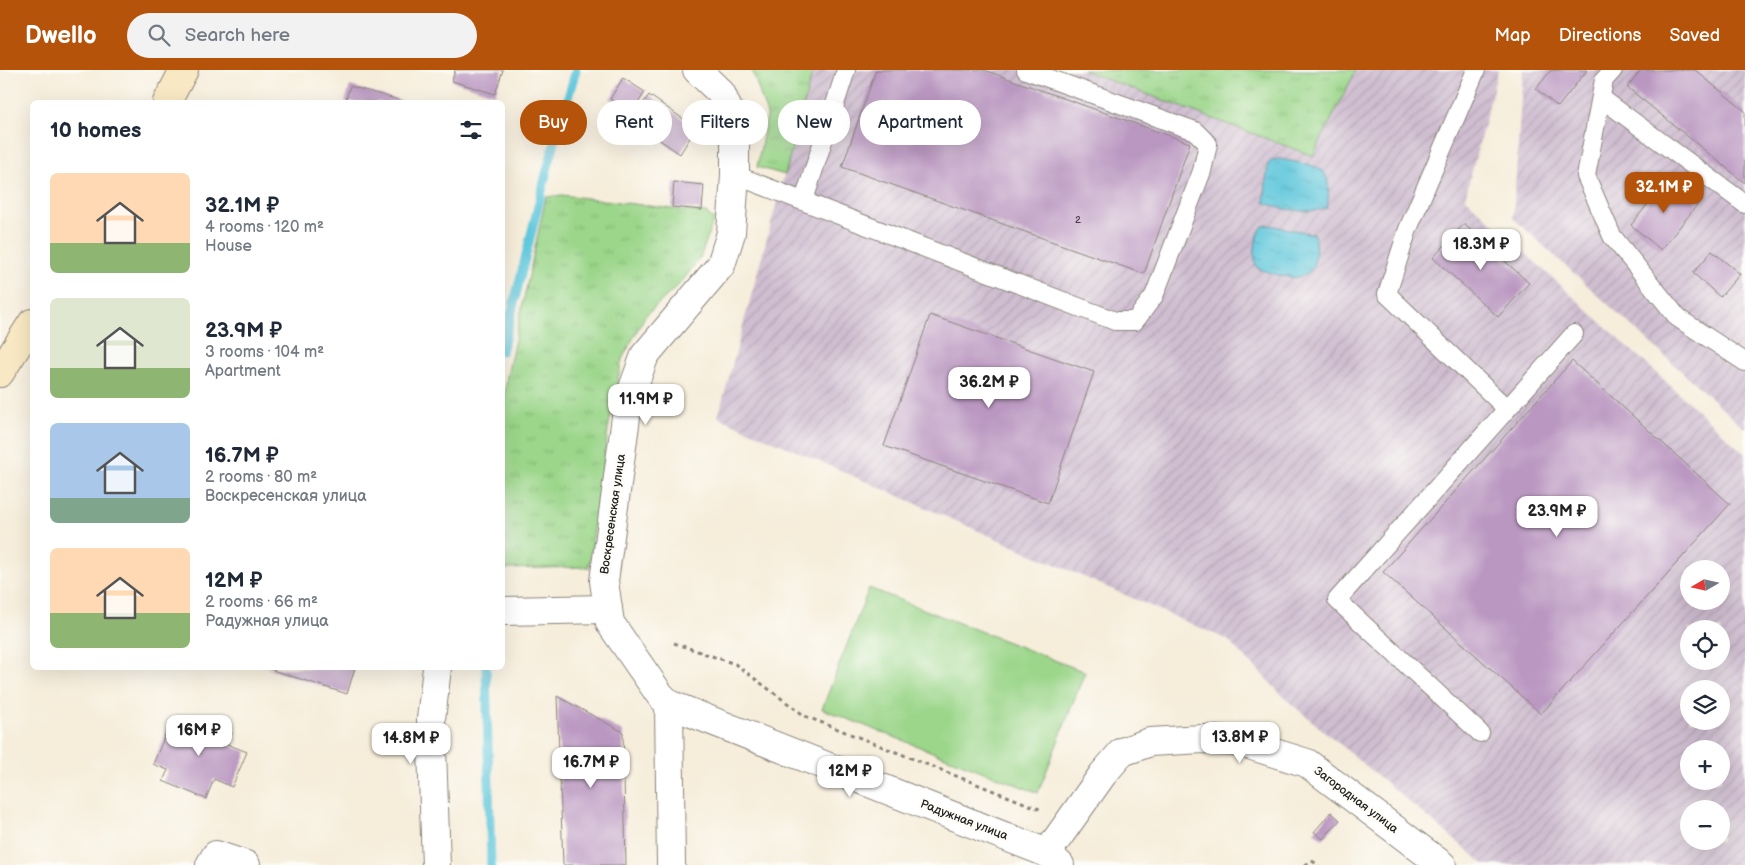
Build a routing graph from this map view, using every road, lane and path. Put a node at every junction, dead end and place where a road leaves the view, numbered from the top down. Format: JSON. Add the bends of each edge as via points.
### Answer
{"nodes":[{"id":1,"x":184,"y":70,"type":"edge"},
{"id":2,"x":697,"y":70,"type":"edge"},
{"id":3,"x":846,"y":70,"type":"edge"},
{"id":4,"x":1026,"y":70,"type":"edge"},
{"id":5,"x":1476,"y":70,"type":"edge"},
{"id":6,"x":1613,"y":70,"type":"edge"},
{"id":7,"x":1601,"y":98,"type":"junction"},
{"id":8,"x":168,"y":100,"type":"edge"},
{"id":9,"x":735,"y":175,"type":"junction"},
{"id":10,"x":804,"y":200,"type":"junction"},
{"id":11,"x":1745,"y":204,"type":"edge"},
{"id":12,"x":30,"y":326,"type":"edge"},
{"id":13,"x":1574,"y":334,"type":"dead end"},
{"id":14,"x":1745,"y":362,"type":"edge"},
{"id":15,"x":0,"y":373,"type":"edge"},
{"id":16,"x":1506,"y":408,"type":"junction"},
{"id":17,"x":608,"y":609,"type":"junction"},
{"id":18,"x":505,"y":611,"type":"edge"},
{"id":19,"x":674,"y":643,"type":"dead end"},
{"id":20,"x":437,"y":670,"type":"edge"},
{"id":21,"x":669,"y":704,"type":"junction"},
{"id":22,"x":1480,"y":733,"type":"dead end"},
{"id":23,"x":1071,"y":819,"type":"junction"},
{"id":24,"x":1053,"y":859,"type":"edge"},
{"id":25,"x":210,"y":865,"type":"edge"},
{"id":26,"x":246,"y":865,"type":"edge"},
{"id":27,"x":436,"y":865,"type":"edge"},
{"id":28,"x":671,"y":865,"type":"edge"},
{"id":29,"x":1305,"y":865,"type":"edge"},
{"id":30,"x":1320,"y":865,"type":"edge"},
{"id":31,"x":1442,"y":865,"type":"edge"}],
"edges":[{"from":1,"to":8,"type":"main road"},
{"from":2,"to":9,"type":"street","name":"Воскресенская улица","via":[[722,93],[734,125]]},
{"from":3,"to":10,"type":"lane"},
{"from":4,"to":10,"type":"lane","via":[[1195,131],[1208,144],[1202,170],[1154,296],[1135,321],[1115,321]]},
{"from":5,"to":16,"type":"lane","via":[[1408,229],[1387,294]]},
{"from":6,"to":7,"type":"lane","via":[[1604,80]]},
{"from":7,"to":11,"type":"lane"},
{"from":7,"to":14,"type":"lane","via":[[1586,176],[1612,236],[1678,318]]},
{"from":9,"to":10,"type":"lane"},
{"from":9,"to":17,"type":"street","name":"Воскресенская улица","via":[[731,233],[721,265],[644,355],[628,402],[604,581]]},
{"from":12,"to":15,"type":"main road"},
{"from":13,"to":16,"type":"lane"},
{"from":16,"to":22,"type":"lane","via":[[1337,600]]},
{"from":17,"to":18,"type":"street"},
{"from":17,"to":21,"type":"street","name":"Воскресенская улица","via":[[610,623]]},
{"from":19,"to":23,"type":"path","via":[[735,664],[805,716]]},
{"from":20,"to":27,"type":"street","via":[[431,719]]},
{"from":21,"to":24,"type":"street","name":"Радужная улица"},
{"from":21,"to":28,"type":"street"},
{"from":23,"to":24,"type":"street","name":"Загородная улица"},
{"from":23,"to":31,"type":"street","name":"Загородная улица","via":[[1122,752],[1150,742],[1175,739],[1239,742],[1307,763]]},
{"from":25,"to":26,"type":"street","via":[[216,855]]},
{"from":29,"to":30,"type":"path","via":[[1312,861]]}]}
